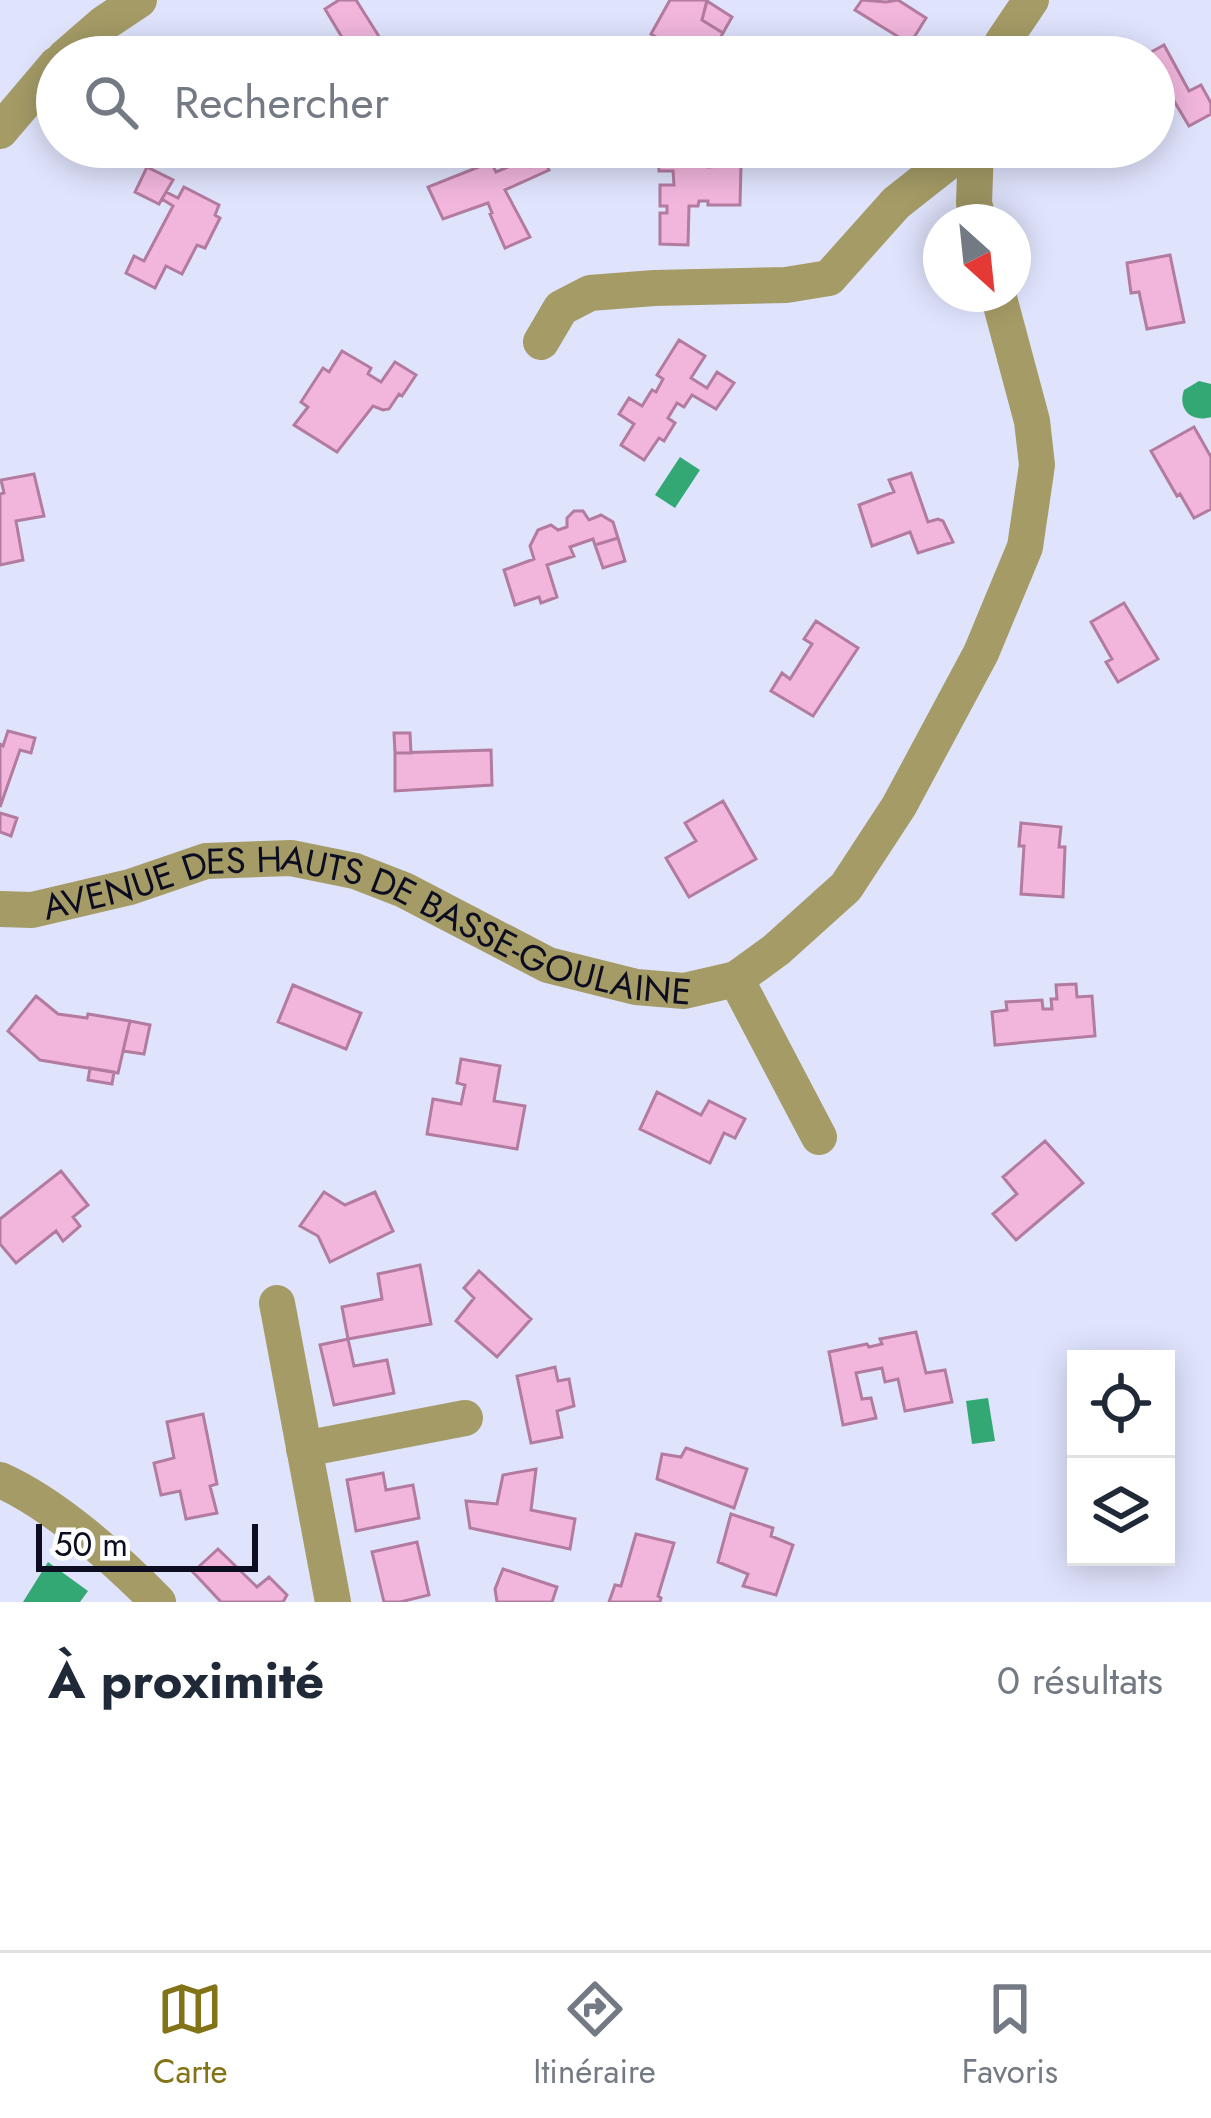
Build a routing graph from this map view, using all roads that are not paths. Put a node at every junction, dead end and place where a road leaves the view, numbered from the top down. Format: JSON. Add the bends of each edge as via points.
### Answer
{"nodes":[{"id":1,"x":139,"y":0,"type":"edge"},
{"id":2,"x":1031,"y":0,"type":"edge"},
{"id":3,"x":89,"y":36,"type":"edge"},
{"id":4,"x":1007,"y":36,"type":"edge"},
{"id":5,"x":36,"y":89,"type":"edge"},
{"id":6,"x":0,"y":131,"type":"edge"},
{"id":7,"x":944,"y":168,"type":"edge"},
{"id":8,"x":973,"y":168,"type":"edge"},
{"id":9,"x":974,"y":204,"type":"edge"},
{"id":10,"x":1003,"y":312,"type":"edge"},
{"id":11,"x":542,"y":342,"type":"dead end"},
{"id":12,"x":0,"y":909,"type":"edge"},
{"id":13,"x":736,"y":979,"type":"junction"},
{"id":14,"x":819,"y":1137,"type":"dead end"},
{"id":15,"x":277,"y":1303,"type":"dead end"},
{"id":16,"x":465,"y":1418,"type":"dead end"},
{"id":17,"x":304,"y":1449,"type":"junction"},
{"id":18,"x":0,"y":1480,"type":"edge"},
{"id":19,"x":158,"y":1602,"type":"edge"},
{"id":20,"x":332,"y":1602,"type":"edge"}],
"edges":[{"from":1,"to":3,"type":"street"},
{"from":2,"to":4,"type":"street"},
{"from":5,"to":6,"type":"street"},
{"from":7,"to":11,"type":"street","via":[[896,203],[829,278],[590,293],[561,308]]},
{"from":8,"to":9,"type":"street"},
{"from":10,"to":13,"type":"street","name":"AVENUE DES HAUTS DE BASSE-GOULAINE","via":[[1037,465],[1024,547],[982,653],[846,886]]},
{"from":12,"to":13,"type":"street","name":"AVENUE DES HAUTS DE BASSE-GOULAINE","via":[[32,910],[206,861],[290,858],[404,890],[548,965],[684,991]]},
{"from":13,"to":14,"type":"street","name":"AVENUE DES HAUTS DE BASSE-GOULAINE"},
{"from":15,"to":17,"type":"street"},
{"from":16,"to":17,"type":"street"},
{"from":17,"to":20,"type":"street"},
{"from":18,"to":19,"type":"street","via":[[102,1550]]}]}
